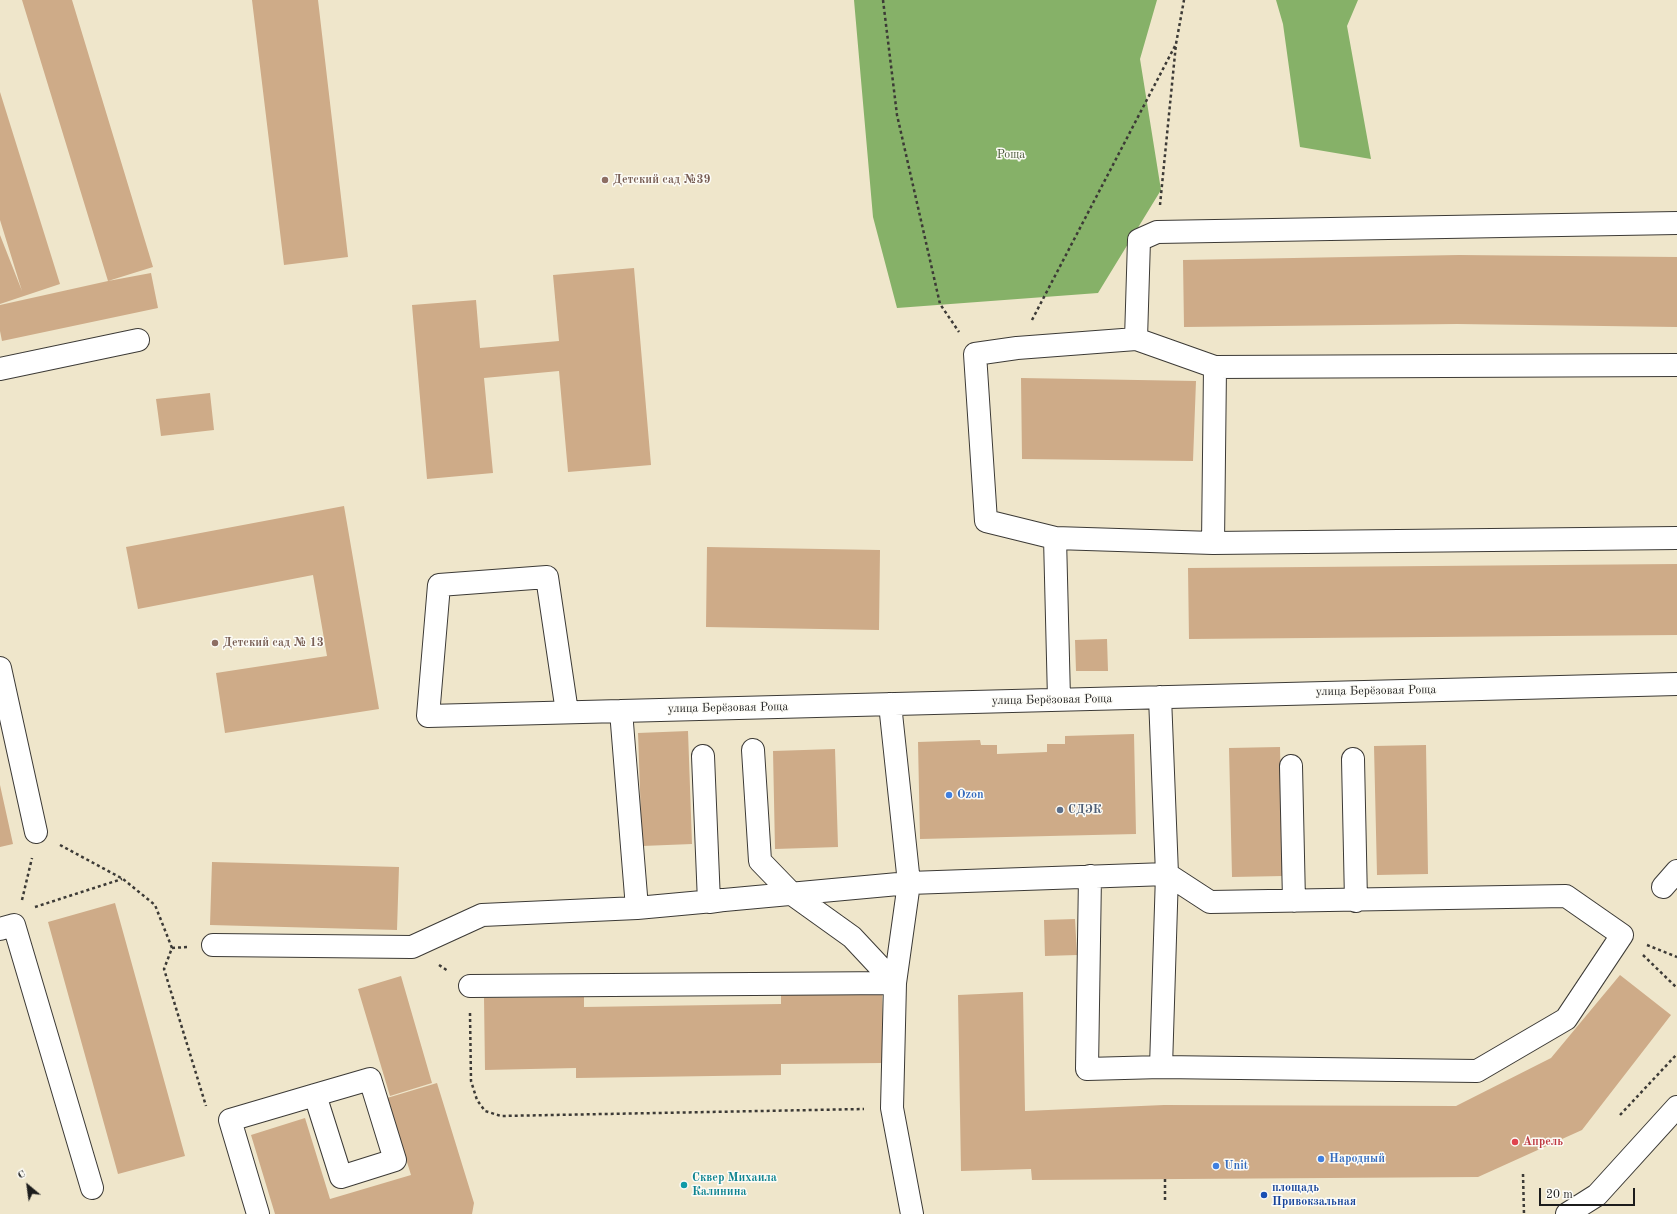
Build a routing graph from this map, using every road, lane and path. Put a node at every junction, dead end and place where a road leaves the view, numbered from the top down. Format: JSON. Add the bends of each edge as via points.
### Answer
{"nodes":[{"id":1,"x":883,"y":0,"type":"edge"},
{"id":2,"x":1184,"y":0,"type":"edge"},
{"id":3,"x":1176,"y":44,"type":"junction"},
{"id":4,"x":1677,"y":223,"type":"edge"},
{"id":5,"x":1157,"y":232,"type":"junction"},
{"id":6,"x":1136,"y":339,"type":"junction"},
{"id":7,"x":138,"y":340,"type":"dead end"},
{"id":8,"x":1017,"y":348,"type":"junction"},
{"id":9,"x":975,"y":354,"type":"junction"},
{"id":10,"x":1677,"y":365,"type":"edge"},
{"id":11,"x":1215,"y":368,"type":"junction"},
{"id":12,"x":0,"y":369,"type":"edge"},
{"id":13,"x":1056,"y":538,"type":"junction"},
{"id":14,"x":1677,"y":538,"type":"edge"},
{"id":15,"x":1214,"y":543,"type":"junction"},
{"id":16,"x":0,"y":668,"type":"edge"},
{"id":17,"x":1677,"y":684,"type":"edge"},
{"id":18,"x":1160,"y":697,"type":"junction"},
{"id":19,"x":1059,"y":699,"type":"junction"},
{"id":20,"x":890,"y":704,"type":"junction"},
{"id":21,"x":621,"y":711,"type":"junction"},
{"id":22,"x":567,"y":712,"type":"junction"},
{"id":23,"x":753,"y":750,"type":"dead end"},
{"id":24,"x":703,"y":756,"type":"dead end"},
{"id":25,"x":1353,"y":758,"type":"dead end"},
{"id":26,"x":1291,"y":766,"type":"dead end"},
{"id":27,"x":36,"y":832,"type":"junction"},
{"id":28,"x":1677,"y":871,"type":"edge"},
{"id":29,"x":1167,"y":874,"type":"junction"},
{"id":30,"x":1090,"y":876,"type":"junction"},
{"id":31,"x":122,"y":879,"type":"junction"},
{"id":32,"x":909,"y":883,"type":"junction"},
{"id":33,"x":1662,"y":887,"type":"dead end"},
{"id":34,"x":792,"y":894,"type":"junction"},
{"id":35,"x":1294,"y":901,"type":"junction"},
{"id":36,"x":1356,"y":901,"type":"junction"},
{"id":37,"x":709,"y":902,"type":"junction"},
{"id":38,"x":637,"y":908,"type":"junction"},
{"id":39,"x":7,"y":927,"type":"edge"},
{"id":40,"x":1622,"y":935,"type":"junction"},
{"id":41,"x":213,"y":945,"type":"joint"},
{"id":42,"x":412,"y":947,"type":"junction"},
{"id":43,"x":172,"y":948,"type":"junction"},
{"id":44,"x":895,"y":982,"type":"junction"},
{"id":45,"x":470,"y":986,"type":"junction"},
{"id":46,"x":1677,"y":988,"type":"edge"},
{"id":47,"x":1677,"y":1054,"type":"edge"},
{"id":48,"x":1161,"y":1067,"type":"junction"},
{"id":49,"x":315,"y":1095,"type":"junction"},
{"id":50,"x":892,"y":1108,"type":"junction"},
{"id":51,"x":1677,"y":1108,"type":"edge"},
{"id":52,"x":1620,"y":1115,"type":"dead end"},
{"id":53,"x":230,"y":1120,"type":"junction"},
{"id":54,"x":1523,"y":1174,"type":"dead end"},
{"id":55,"x":1165,"y":1179,"type":"dead end"},
{"id":56,"x":92,"y":1188,"type":"dead end"},
{"id":57,"x":1165,"y":1203,"type":"dead end"},
{"id":58,"x":258,"y":1214,"type":"edge"},
{"id":59,"x":912,"y":1214,"type":"edge"},
{"id":60,"x":1524,"y":1214,"type":"edge"},
{"id":61,"x":1567,"y":1214,"type":"edge"}],
"edges":[{"from":1,"to":9,"type":"path","via":[[897,115],[940,304]]},
{"from":2,"to":3,"type":"path"},
{"from":3,"to":5,"type":"path"},
{"from":3,"to":8,"type":"path"},
{"from":4,"to":5,"type":"street"},
{"from":5,"to":6,"type":"street","via":[[1139,240]]},
{"from":6,"to":8,"type":"street"},
{"from":6,"to":11,"type":"street"},
{"from":7,"to":12,"type":"street"},
{"from":8,"to":9,"type":"street"},
{"from":9,"to":13,"type":"street","via":[[986,521]]},
{"from":10,"to":11,"type":"street"},
{"from":11,"to":15,"type":"street"},
{"from":13,"to":15,"type":"street"},
{"from":13,"to":19,"type":"street"},
{"from":14,"to":15,"type":"street"},
{"from":16,"to":27,"type":"street"},
{"from":17,"to":18,"type":"street","name":"улица Берёзовая Роща"},
{"from":18,"to":19,"type":"street","name":"улица Берёзовая Роща"},
{"from":18,"to":29,"type":"street"},
{"from":19,"to":20,"type":"street","name":"улица Берёзовая Роща"},
{"from":20,"to":21,"type":"street","name":"улица Берёзовая Роща"},
{"from":20,"to":32,"type":"street"},
{"from":21,"to":22,"type":"street","name":"улица Берёзовая Роща"},
{"from":21,"to":38,"type":"street"},
{"from":22,"to":22,"type":"street","name":"улица Берёзовая Роща","via":[[428,716],[439,585],[547,577]]},
{"from":23,"to":34,"type":"street","via":[[760,861]]},
{"from":24,"to":37,"type":"street"},
{"from":25,"to":36,"type":"street"},
{"from":26,"to":35,"type":"street"},
{"from":27,"to":31,"type":"path"},
{"from":27,"to":39,"type":"path","via":[[31,868]]},
{"from":28,"to":33,"type":"street"},
{"from":29,"to":30,"type":"street"},
{"from":29,"to":35,"type":"street","via":[[1210,902]]},
{"from":29,"to":48,"type":"street"},
{"from":30,"to":32,"type":"street"},
{"from":30,"to":48,"type":"street","via":[[1087,1069]]},
{"from":31,"to":39,"type":"path","via":[[34,907]]},
{"from":31,"to":43,"type":"path","via":[[155,905]]},
{"from":32,"to":34,"type":"street"},
{"from":32,"to":44,"type":"street"},
{"from":34,"to":37,"type":"street"},
{"from":34,"to":44,"type":"street","via":[[852,937]]},
{"from":35,"to":36,"type":"street"},
{"from":36,"to":40,"type":"street","via":[[1566,896]]},
{"from":37,"to":38,"type":"street"},
{"from":38,"to":42,"type":"street","via":[[482,915]]},
{"from":39,"to":56,"type":"street"},
{"from":40,"to":46,"type":"path"},
{"from":40,"to":48,"type":"street","via":[[1566,1019],[1477,1071]]},
{"from":41,"to":42,"type":"street"},
{"from":41,"to":43,"type":"path"},
{"from":42,"to":45,"type":"path"},
{"from":43,"to":53,"type":"path","via":[[164,969],[206,1107]]},
{"from":44,"to":45,"type":"street"},
{"from":44,"to":50,"type":"street"},
{"from":45,"to":50,"type":"path","via":[[471,1080],[477,1100],[485,1110],[501,1116]]},
{"from":47,"to":52,"type":"path"},
{"from":49,"to":49,"type":"street","via":[[370,1079],[395,1160],[341,1176]]},
{"from":49,"to":53,"type":"street"},
{"from":50,"to":59,"type":"street"},
{"from":51,"to":61,"type":"street","via":[[1597,1195]]},
{"from":53,"to":58,"type":"street"},
{"from":54,"to":60,"type":"path"},
{"from":55,"to":57,"type":"path"}]}
